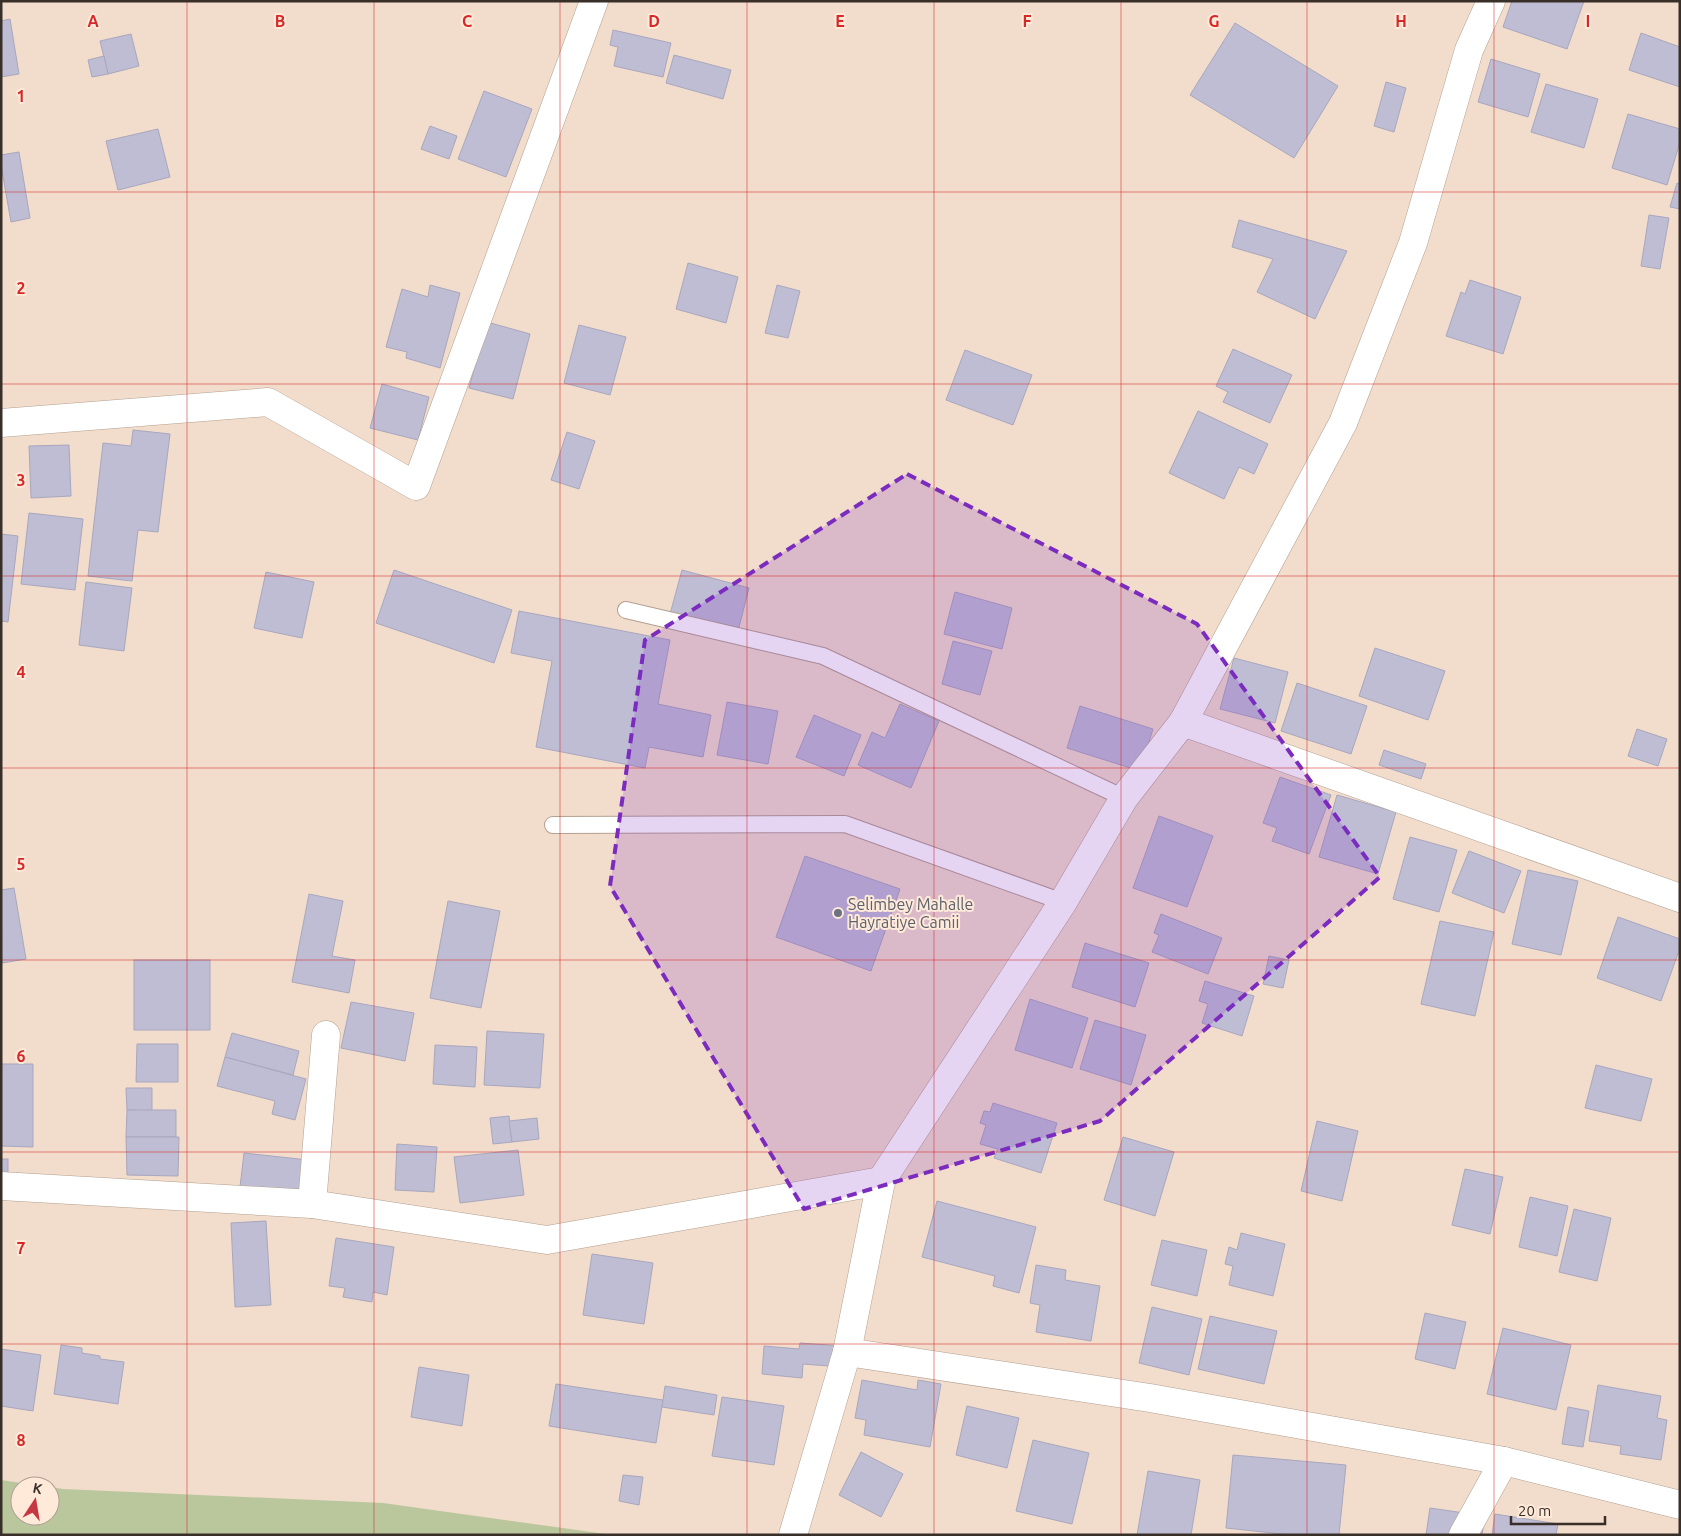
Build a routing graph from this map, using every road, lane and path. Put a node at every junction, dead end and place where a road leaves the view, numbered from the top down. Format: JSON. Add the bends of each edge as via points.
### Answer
{"nodes":[{"id":1,"x":594,"y":1,"type":"edge"},
{"id":2,"x":1491,"y":1,"type":"edge"},
{"id":3,"x":1,"y":423,"type":"edge"},
{"id":4,"x":626,"y":610,"type":"dead end"},
{"id":5,"x":1183,"y":722,"type":"junction"},
{"id":6,"x":1124,"y":798,"type":"junction"},
{"id":7,"x":553,"y":825,"type":"dead end"},
{"id":8,"x":1680,"y":898,"type":"edge"},
{"id":9,"x":1063,"y":902,"type":"junction"},
{"id":10,"x":326,"y":1035,"type":"dead end"},
{"id":11,"x":881,"y":1181,"type":"junction"},
{"id":12,"x":1,"y":1186,"type":"edge"},
{"id":13,"x":312,"y":1204,"type":"junction"},
{"id":14,"x":847,"y":1352,"type":"junction"},
{"id":15,"x":1504,"y":1461,"type":"junction"},
{"id":16,"x":1680,"y":1505,"type":"edge"},
{"id":17,"x":793,"y":1535,"type":"edge"},
{"id":18,"x":1463,"y":1535,"type":"edge"}],
"edges":[{"from":1,"to":3,"type":"street","via":[[416,486],[268,402]]},
{"from":2,"to":5,"type":"street","via":[[1469,50],[1413,243],[1343,424]]},
{"from":4,"to":6,"type":"lane","via":[[823,656]]},
{"from":5,"to":6,"type":"street"},
{"from":5,"to":8,"type":"street"},
{"from":6,"to":9,"type":"street"},
{"from":7,"to":9,"type":"lane","via":[[845,824]]},
{"from":9,"to":11,"type":"street"},
{"from":10,"to":13,"type":"street"},
{"from":11,"to":13,"type":"street","via":[[547,1240]]},
{"from":11,"to":14,"type":"street"},
{"from":12,"to":13,"type":"street"},
{"from":14,"to":15,"type":"street","via":[[1150,1398]]},
{"from":14,"to":17,"type":"street"},
{"from":15,"to":16,"type":"street"},
{"from":15,"to":18,"type":"street"}]}
